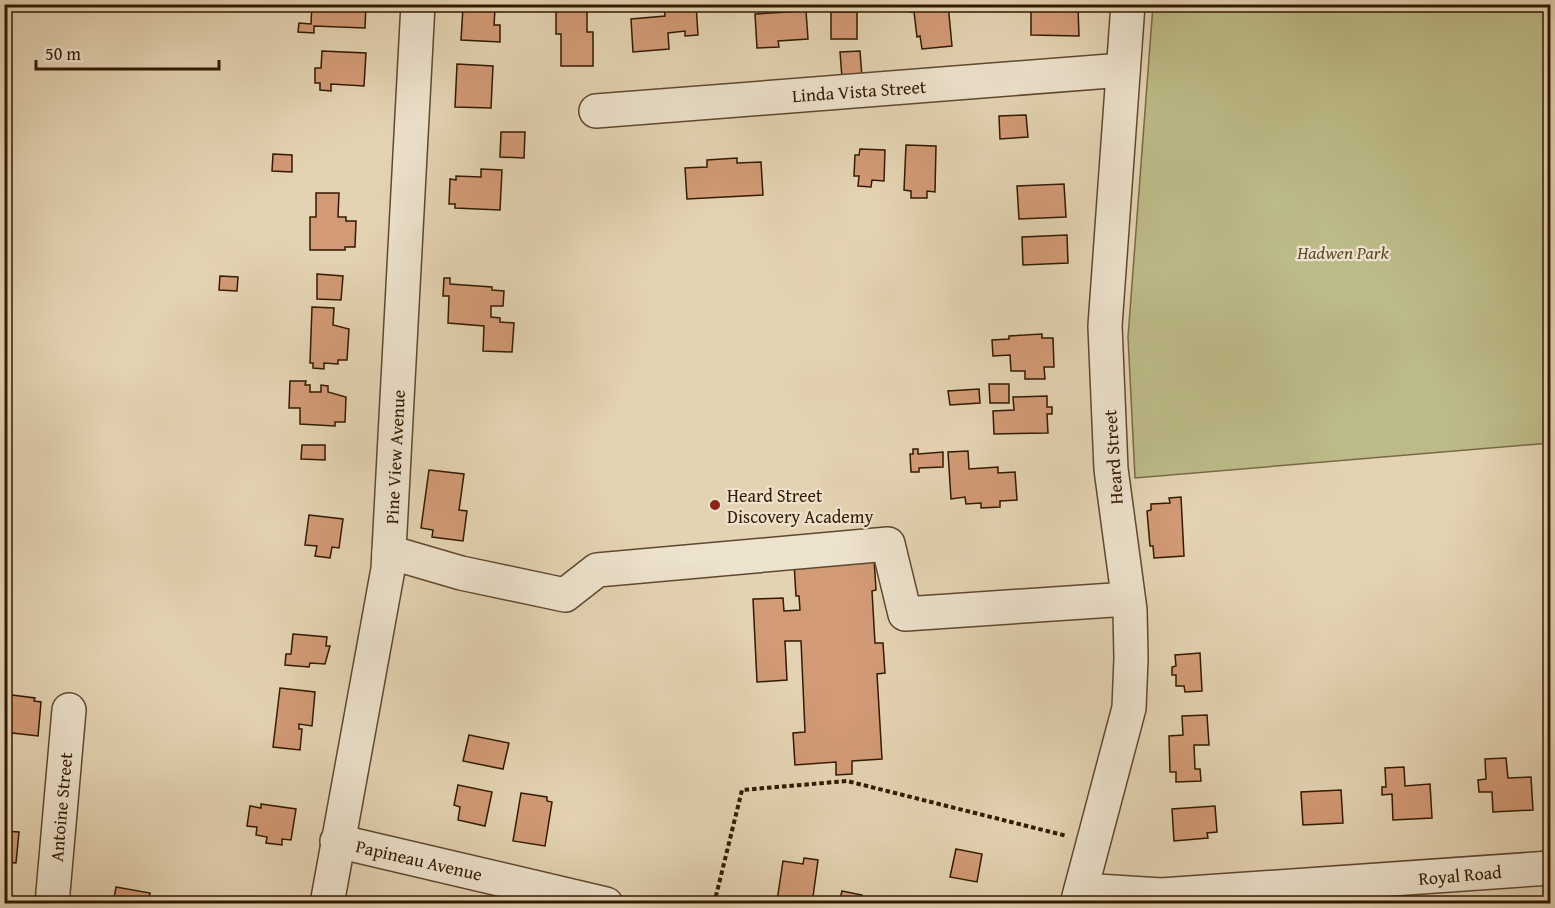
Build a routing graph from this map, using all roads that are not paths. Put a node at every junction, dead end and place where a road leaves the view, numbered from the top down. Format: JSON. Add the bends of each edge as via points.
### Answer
{"nodes":[{"id":1,"x":418,"y":4,"type":"edge"},
{"id":2,"x":1128,"y":4,"type":"edge"},
{"id":3,"x":1123,"y":70,"type":"junction"},
{"id":4,"x":596,"y":111,"type":"dead end"},
{"id":5,"x":389,"y":552,"type":"junction"},
{"id":6,"x":1128,"y":599,"type":"junction"},
{"id":7,"x":69,"y":710,"type":"dead end"},
{"id":8,"x":337,"y":841,"type":"junction"},
{"id":9,"x":1551,"y":868,"type":"edge"},
{"id":10,"x":1079,"y":897,"type":"edge"},
{"id":11,"x":52,"y":903,"type":"edge"},
{"id":12,"x":327,"y":903,"type":"edge"},
{"id":13,"x":606,"y":903,"type":"edge"}],
"edges":[{"from":1,"to":5,"type":"street","name":"Pine View Avenue"},
{"from":2,"to":3,"type":"street","name":"Heard Street"},
{"from":3,"to":4,"type":"street","name":"Linda Vista Street"},
{"from":3,"to":6,"type":"street","name":"Heard Street","via":[[1105,326],[1112,469]]},
{"from":5,"to":6,"type":"street","via":[[461,573],[565,595],[597,570],[888,544],[905,614]]},
{"from":5,"to":8,"type":"street","name":"Pine View Avenue"},
{"from":6,"to":10,"type":"street","name":"Heard Street","via":[[1129,708]]},
{"from":7,"to":11,"type":"street","name":"Antoine Street"},
{"from":8,"to":12,"type":"street","name":"Pine View Avenue"},
{"from":8,"to":13,"type":"street","name":"Papineau Avenue"},
{"from":9,"to":10,"type":"street","name":"Royal Road","via":[[1161,895]]}]}
